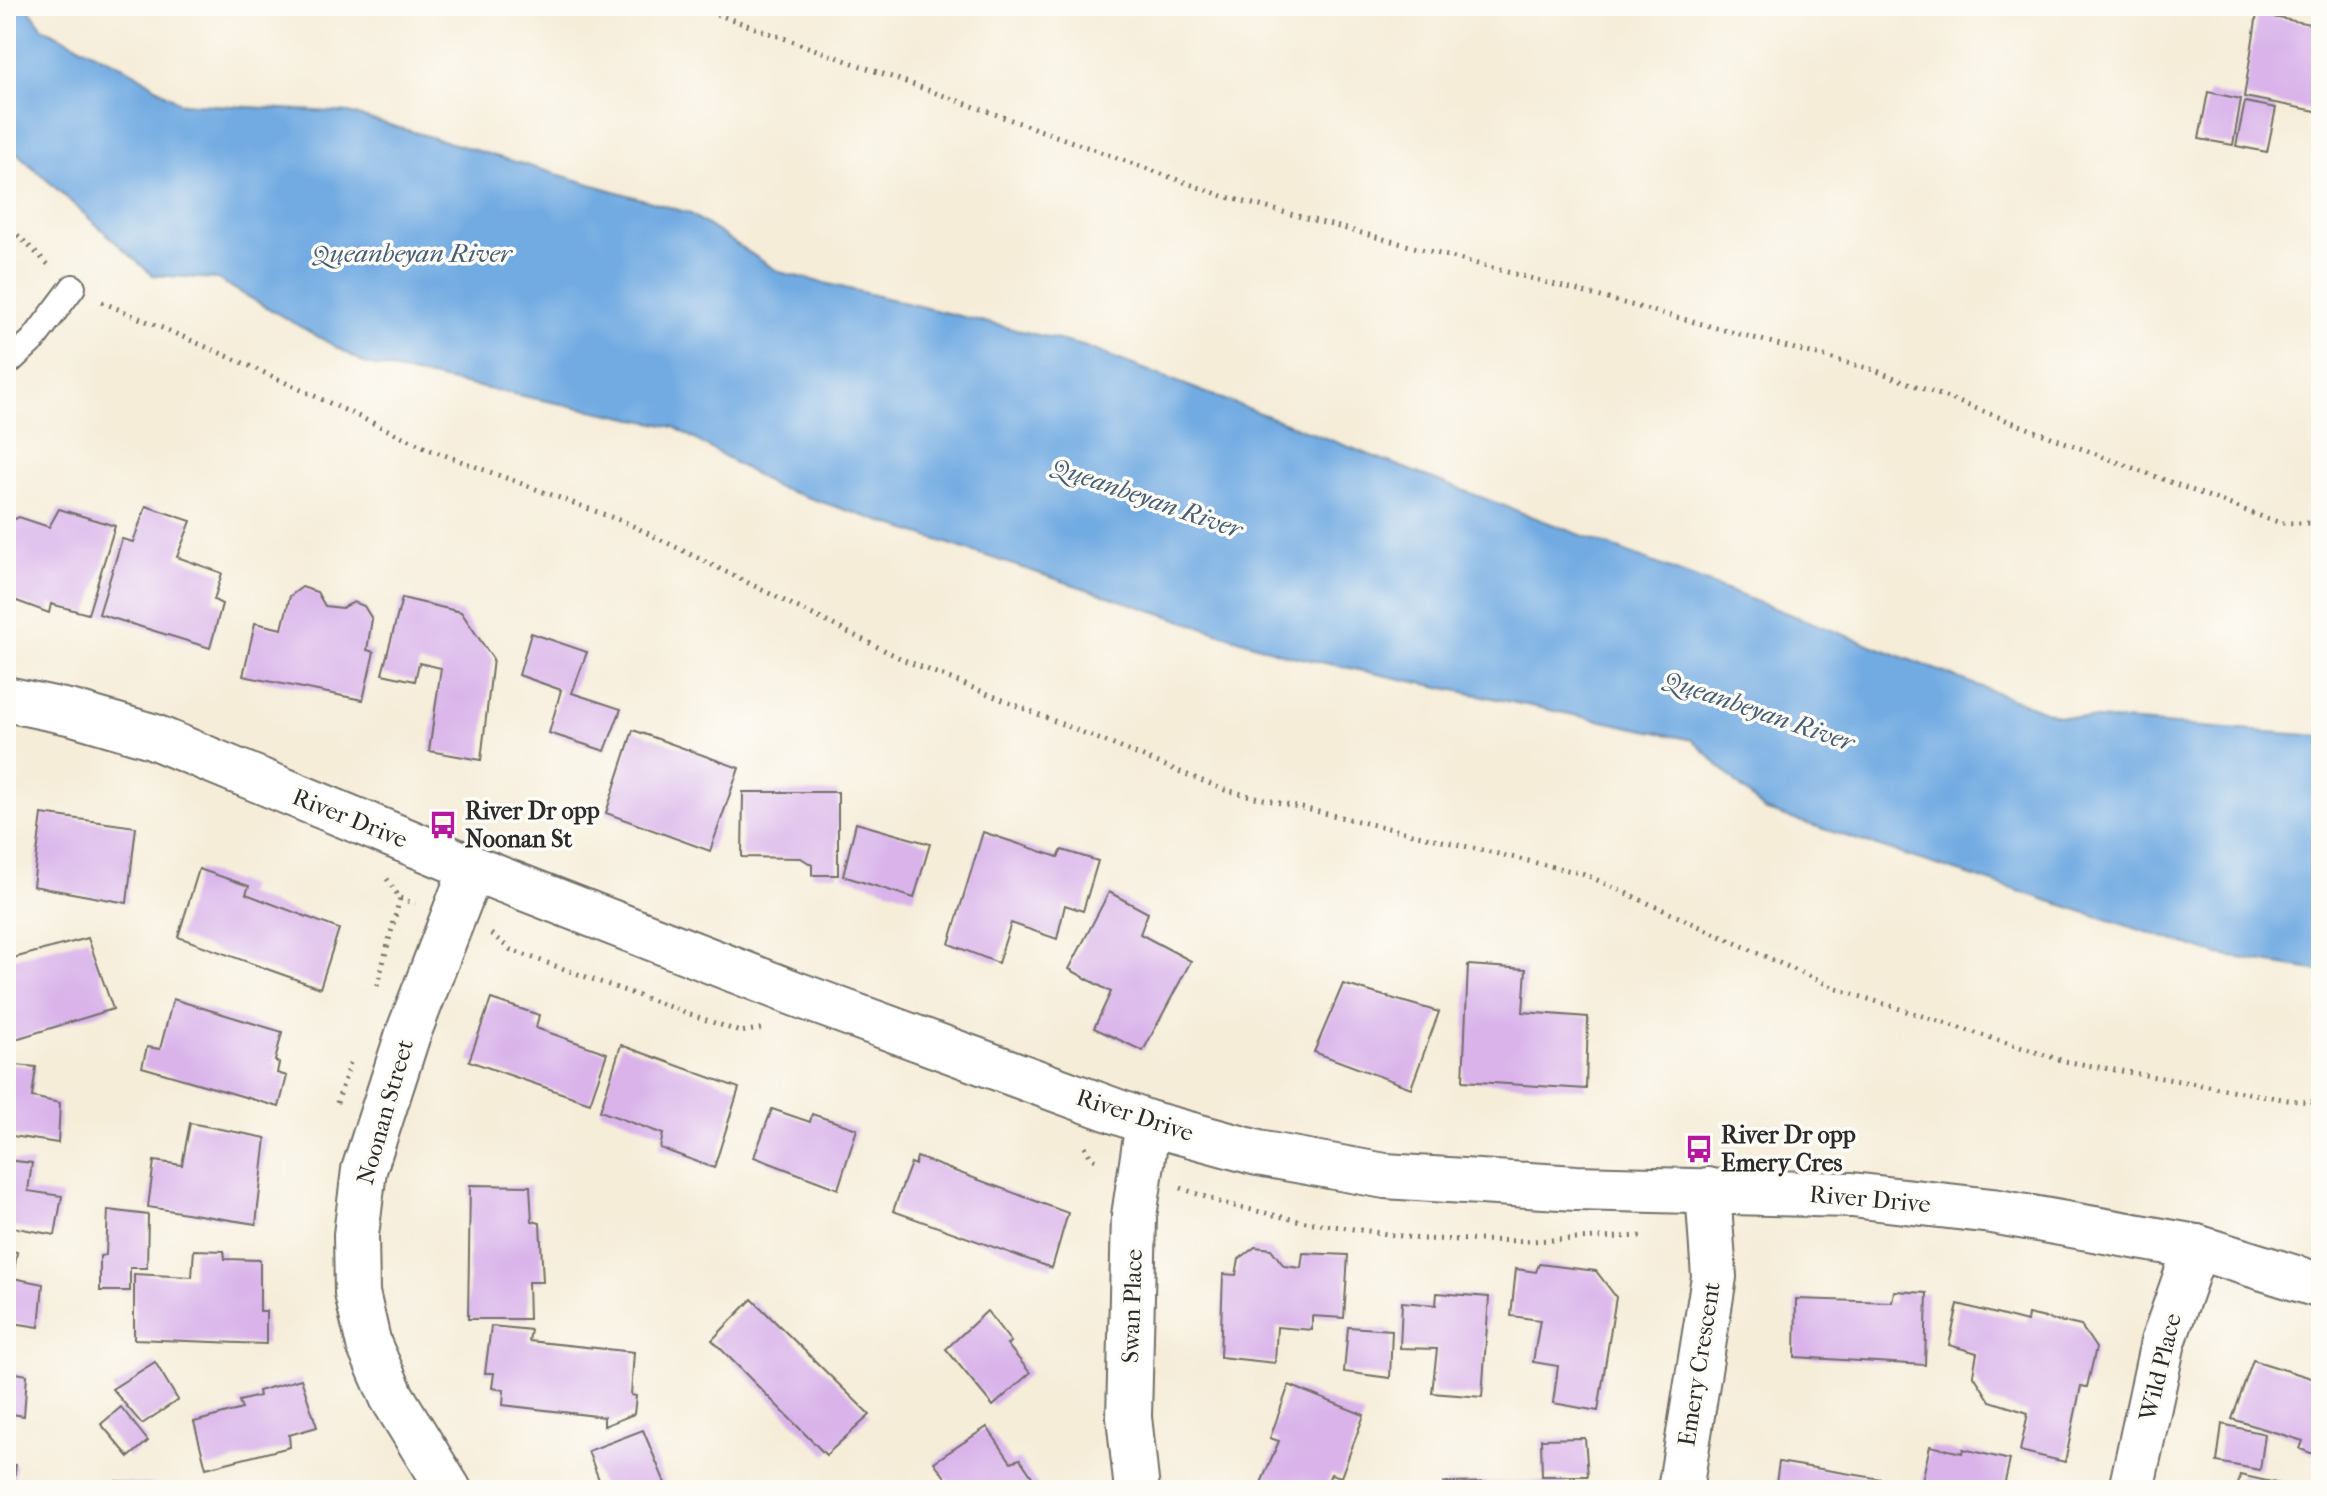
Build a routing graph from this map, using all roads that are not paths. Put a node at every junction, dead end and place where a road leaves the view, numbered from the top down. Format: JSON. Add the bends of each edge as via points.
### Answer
{"nodes":[{"id":1,"x":73,"y":287,"type":"road end"},
{"id":2,"x":6,"y":365,"type":"edge"},
{"id":3,"x":6,"y":699,"type":"edge"},
{"id":4,"x":472,"y":868,"type":"junction"},
{"id":5,"x":1148,"y":1123,"type":"junction"},
{"id":6,"x":1708,"y":1190,"type":"junction"},
{"id":7,"x":2196,"y":1247,"type":"junction"},
{"id":8,"x":2321,"y":1286,"type":"edge"},
{"id":9,"x":441,"y":1487,"type":"edge"},
{"id":10,"x":1137,"y":1490,"type":"edge"},
{"id":11,"x":1680,"y":1490,"type":"edge"},
{"id":12,"x":2131,"y":1490,"type":"edge"}],
"edges":[{"from":1,"to":2,"type":"lane","via":[[33,340]]},
{"from":3,"to":4,"type":"street","name":"River Drive","via":[[152,736]]},
{"from":4,"to":5,"type":"street","name":"River Drive"},
{"from":4,"to":9,"type":"street","name":"Noonan Street","via":[[408,1034],[364,1170],[356,1235],[357,1293],[369,1345]]},
{"from":5,"to":6,"type":"street","name":"River Drive","via":[[1258,1153],[1385,1176]]},
{"from":5,"to":10,"type":"street","name":"Swan Place","via":[[1134,1216],[1129,1417]]},
{"from":6,"to":7,"type":"street","name":"River Drive","via":[[1852,1195],[1992,1211]]},
{"from":6,"to":11,"type":"street","name":"Emery Crescent","via":[[1714,1277]]},
{"from":7,"to":8,"type":"street","name":"River Drive"},
{"from":7,"to":12,"type":"street","name":"Wild Place","via":[[2163,1342]]}]}
